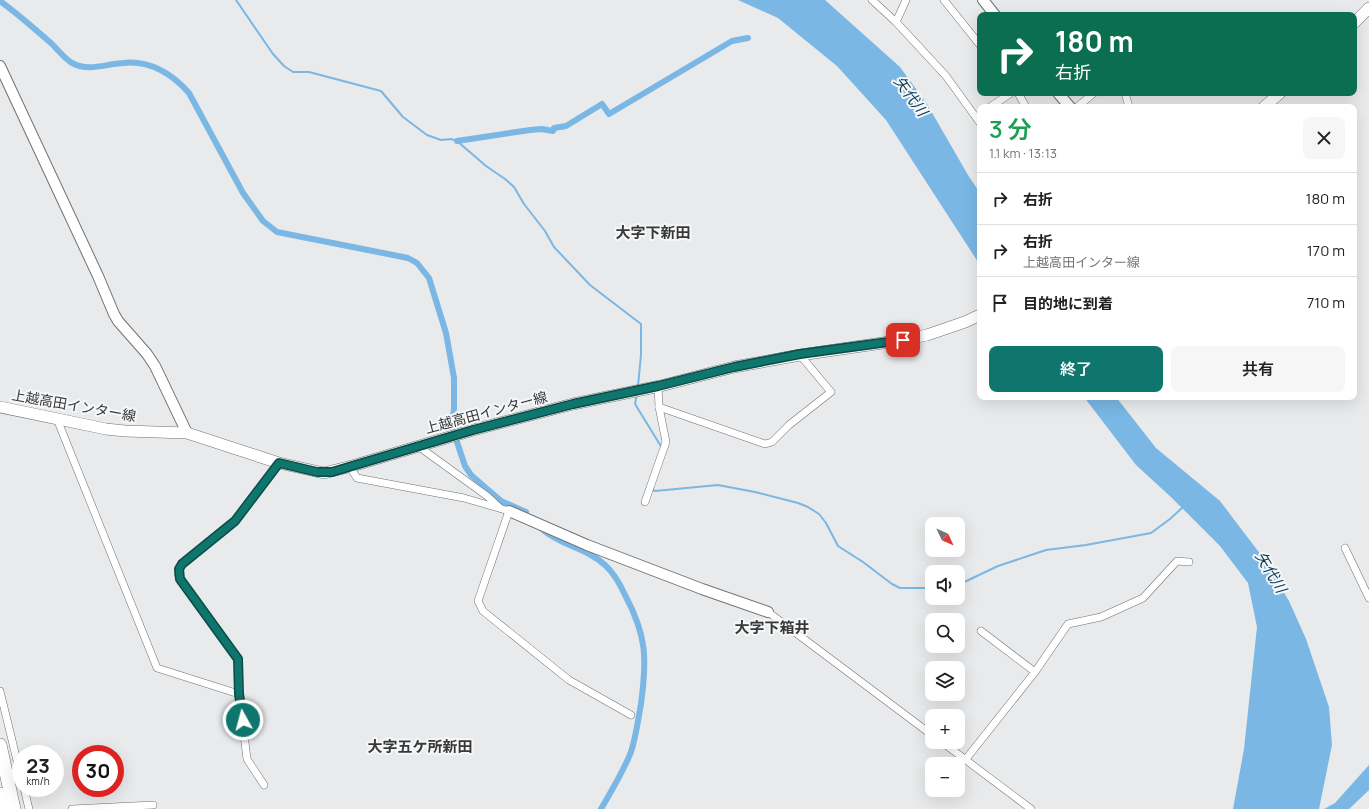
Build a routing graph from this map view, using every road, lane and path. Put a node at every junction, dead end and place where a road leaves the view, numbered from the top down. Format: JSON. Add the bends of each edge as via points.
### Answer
{"nodes":[{"id":1,"x":872,"y":0,"type":"edge"},
{"id":2,"x":906,"y":0,"type":"edge"},
{"id":3,"x":944,"y":0,"type":"edge"},
{"id":4,"x":983,"y":0,"type":"edge"},
{"id":5,"x":1369,"y":8,"type":"edge"},
{"id":6,"x":993,"y":12,"type":"edge"},
{"id":7,"x":1357,"y":20,"type":"edge"},
{"id":8,"x":896,"y":22,"type":"junction"},
{"id":9,"x":977,"y":41,"type":"edge"},
{"id":10,"x":0,"y":66,"type":"edge"},
{"id":11,"x":1006,"y":96,"type":"edge"},
{"id":12,"x":1061,"y":96,"type":"edge"},
{"id":13,"x":1090,"y":96,"type":"edge"},
{"id":14,"x":1277,"y":96,"type":"edge"},
{"id":15,"x":994,"y":104,"type":"edge"},
{"id":16,"x":1067,"y":104,"type":"edge"},
{"id":17,"x":1081,"y":104,"type":"edge"},
{"id":18,"x":1267,"y":104,"type":"edge"},
{"id":19,"x":977,"y":114,"type":"edge"},
{"id":20,"x":977,"y":316,"type":"edge"},
{"id":21,"x":800,"y":354,"type":"junction"},
{"id":22,"x":658,"y":386,"type":"junction"},
{"id":23,"x":660,"y":406,"type":"junction"},
{"id":24,"x":0,"y":407,"type":"edge"},
{"id":25,"x":57,"y":419,"type":"junction"},
{"id":26,"x":187,"y":433,"type":"junction"},
{"id":27,"x":418,"y":446,"type":"junction"},
{"id":28,"x":279,"y":463,"type":"junction"},
{"id":29,"x":352,"y":466,"type":"junction"},
{"id":30,"x":645,"y":502,"type":"dead end"},
{"id":31,"x":504,"y":509,"type":"junction"},
{"id":32,"x":1345,"y":548,"type":"dead end"},
{"id":33,"x":1189,"y":562,"type":"dead end"},
{"id":34,"x":1369,"y":598,"type":"edge"},
{"id":35,"x":768,"y":612,"type":"joint"},
{"id":36,"x":981,"y":631,"type":"dead end"},
{"id":37,"x":1035,"y":672,"type":"junction"},
{"id":38,"x":0,"y":692,"type":"edge"},
{"id":39,"x":239,"y":694,"type":"junction"},
{"id":40,"x":631,"y":715,"type":"dead end"},
{"id":41,"x":925,"y":730,"type":"edge"},
{"id":42,"x":0,"y":745,"type":"edge"},
{"id":43,"x":13,"y":745,"type":"edge"},
{"id":44,"x":952,"y":749,"type":"edge"},
{"id":45,"x":966,"y":759,"type":"junction"},
{"id":46,"x":264,"y":785,"type":"dead end"},
{"id":47,"x":0,"y":794,"type":"edge"},
{"id":48,"x":26,"y":797,"type":"edge"},
{"id":49,"x":153,"y":805,"type":"dead end"},
{"id":50,"x":4,"y":809,"type":"edge"},
{"id":51,"x":14,"y":809,"type":"edge"},
{"id":52,"x":29,"y":809,"type":"edge"},
{"id":53,"x":72,"y":809,"type":"edge"},
{"id":54,"x":1031,"y":809,"type":"edge"}],
"edges":[{"from":1,"to":8,"type":"street"},
{"from":2,"to":8,"type":"street"},
{"from":3,"to":9,"type":"street"},
{"from":4,"to":6,"type":"street"},
{"from":5,"to":7,"type":"main road"},
{"from":8,"to":19,"type":"street"},
{"from":10,"to":26,"type":"street","via":[[114,314],[155,366]]},
{"from":11,"to":15,"type":"street"},
{"from":12,"to":16,"type":"street"},
{"from":13,"to":17,"type":"street"},
{"from":14,"to":18,"type":"main road"},
{"from":20,"to":21,"type":"main road","name":"上越高田インター線","via":[[927,335]]},
{"from":21,"to":22,"type":"main road","name":"上越高田インター線"},
{"from":21,"to":23,"type":"street","via":[[831,392],[772,442],[765,444]]},
{"from":22,"to":23,"type":"street"},
{"from":22,"to":27,"type":"main road","name":"上越高田インター線","via":[[573,404]]},
{"from":23,"to":30,"type":"street","via":[[666,442]]},
{"from":24,"to":25,"type":"main road","name":"上越高田インター線"},
{"from":25,"to":26,"type":"main road","name":"上越高田インター線","via":[[125,432]]},
{"from":25,"to":39,"type":"street","via":[[157,668]]},
{"from":26,"to":28,"type":"main road","name":"上越高田インター線"},
{"from":27,"to":29,"type":"main road","name":"上越高田インター線"},
{"from":27,"to":31,"type":"street"},
{"from":28,"to":29,"type":"main road","name":"上越高田インター線","via":[[324,472]]},
{"from":28,"to":39,"type":"street","via":[[235,521],[182,564],[178,574],[238,659]]},
{"from":29,"to":31,"type":"street","via":[[356,478],[464,498]]},
{"from":31,"to":35,"type":"street","via":[[587,545]]},
{"from":31,"to":40,"type":"street","via":[[478,601],[483,611],[569,680]]},
{"from":32,"to":34,"type":"street"},
{"from":33,"to":37,"type":"street","via":[[1177,561],[1143,598],[1101,618],[1068,624]]},
{"from":35,"to":41,"type":"street"},
{"from":36,"to":37,"type":"street"},
{"from":37,"to":45,"type":"street"},
{"from":38,"to":43,"type":"street"},
{"from":39,"to":46,"type":"street","via":[[247,759]]},
{"from":42,"to":51,"type":"highway"},
{"from":44,"to":45,"type":"street"},
{"from":45,"to":54,"type":"street"},
{"from":47,"to":50,"type":"highway"},
{"from":48,"to":52,"type":"street"},
{"from":49,"to":53,"type":"street"}]}
